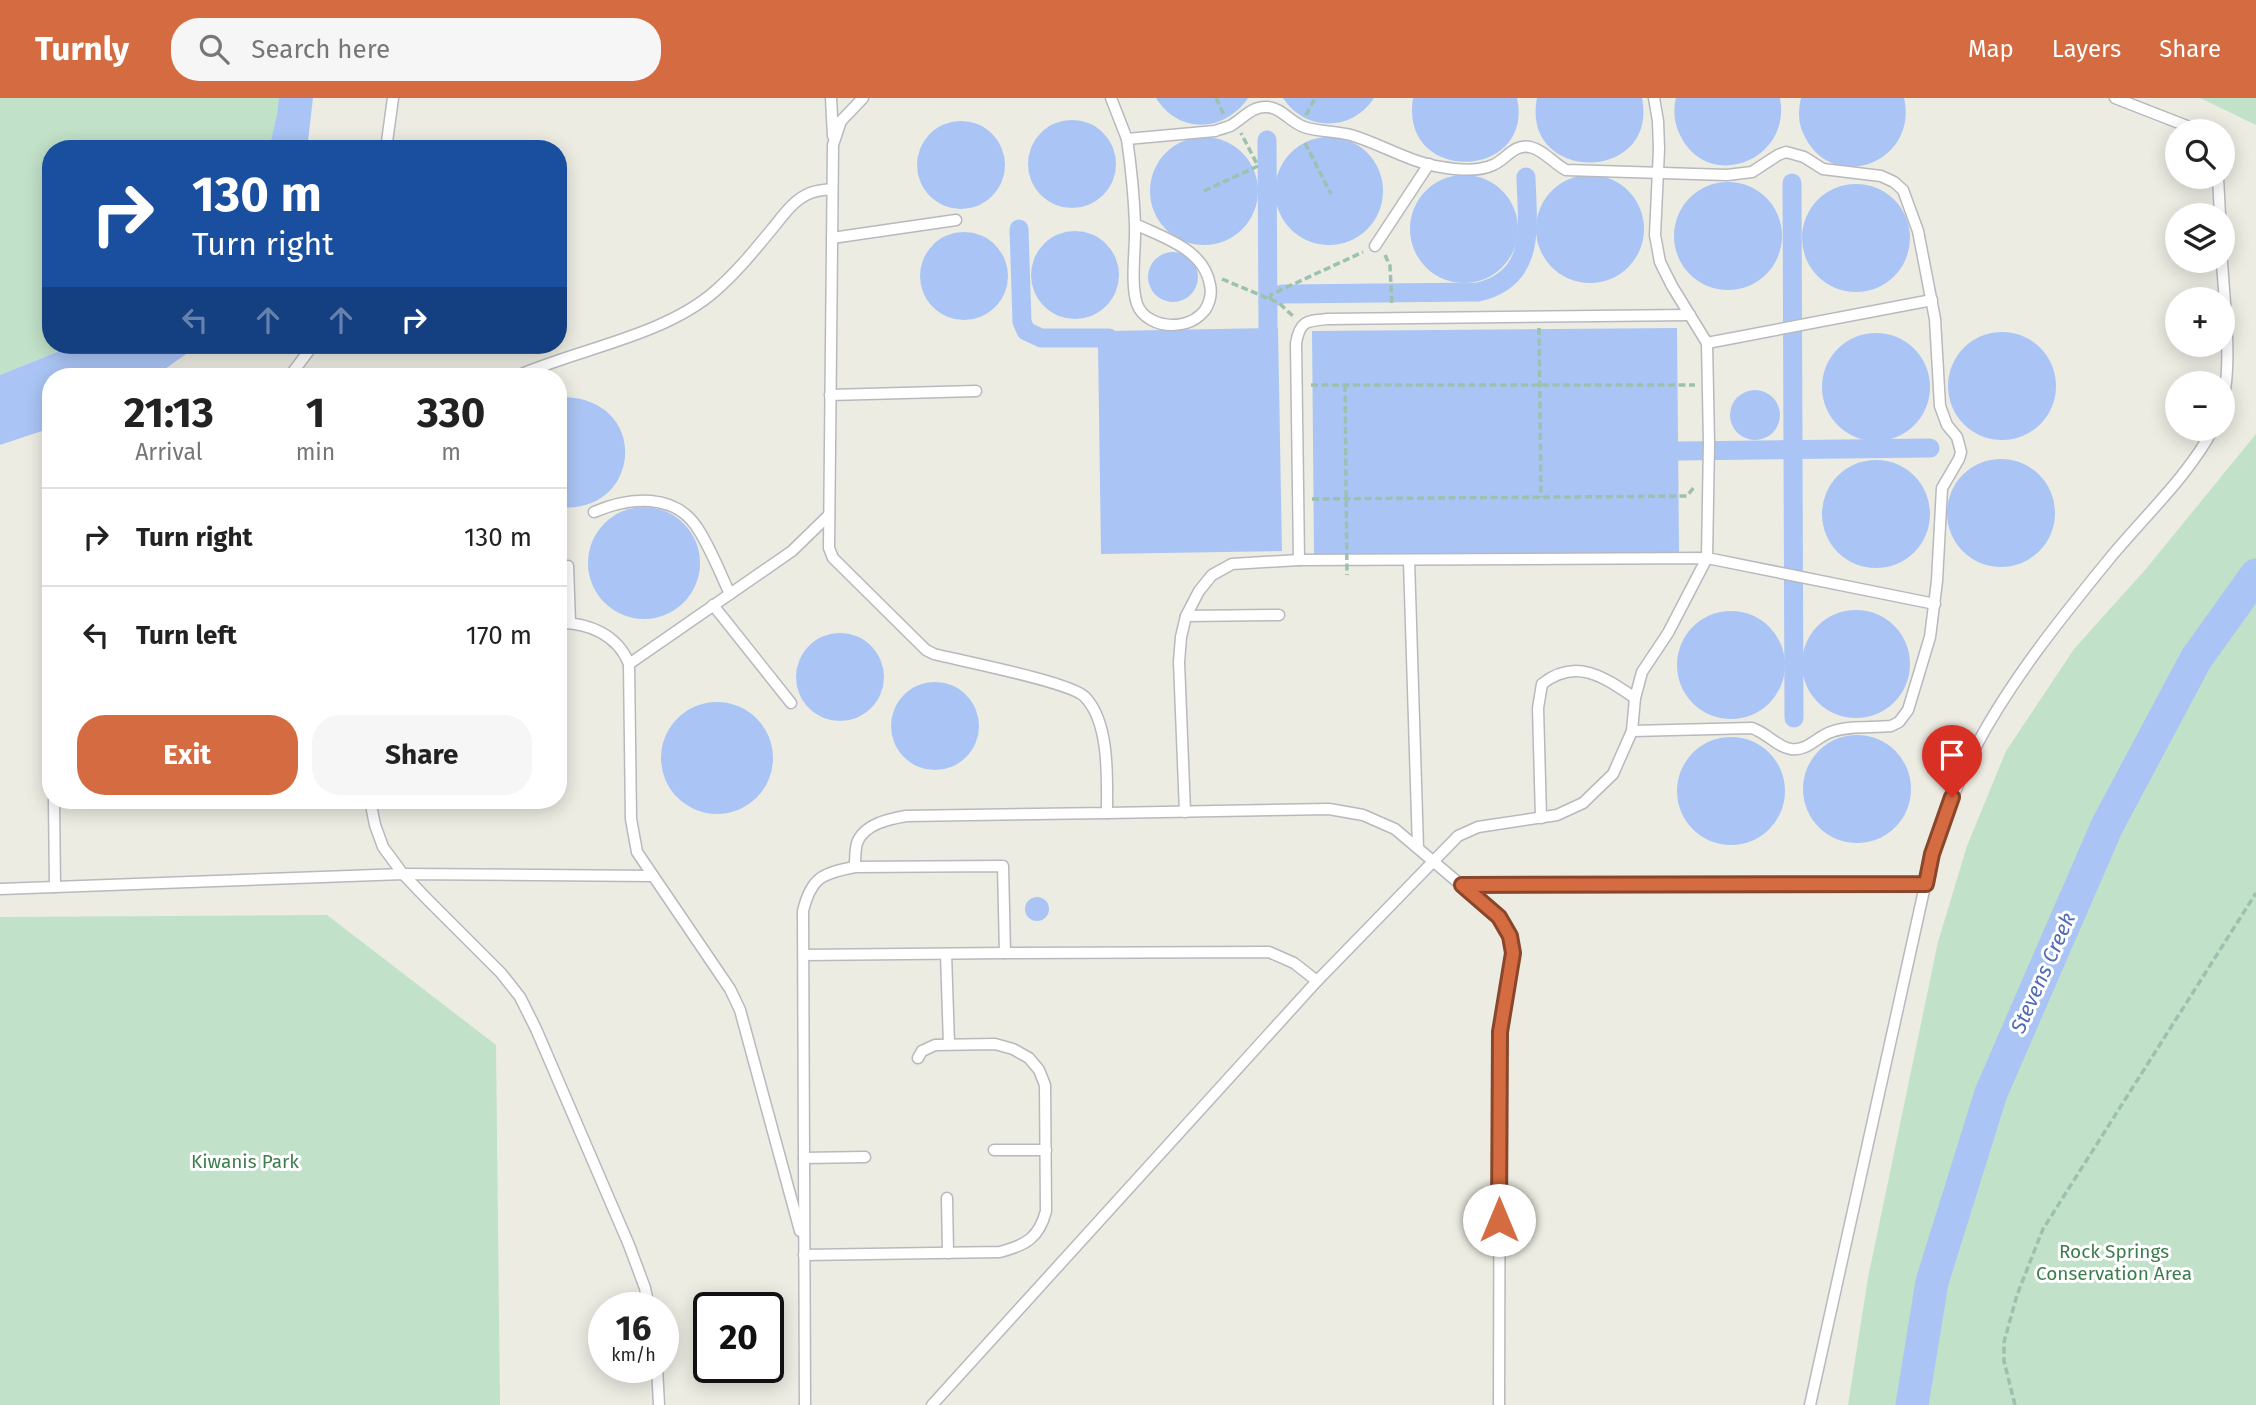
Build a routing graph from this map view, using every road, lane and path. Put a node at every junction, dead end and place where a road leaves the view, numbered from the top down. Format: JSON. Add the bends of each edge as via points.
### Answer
{"nodes":[{"id":1,"x":393,"y":98,"type":"edge"},
{"id":2,"x":831,"y":98,"type":"edge"},
{"id":3,"x":863,"y":98,"type":"edge"},
{"id":4,"x":1111,"y":98,"type":"edge"},
{"id":5,"x":1216,"y":98,"type":"edge"},
{"id":6,"x":1315,"y":98,"type":"edge"},
{"id":7,"x":1654,"y":98,"type":"edge"},
{"id":8,"x":2115,"y":98,"type":"edge"},
{"id":9,"x":1304,"y":119,"type":"dead end"},
{"id":10,"x":2167,"y":119,"type":"edge"},
{"id":11,"x":1231,"y":121,"type":"junction"},
{"id":12,"x":1127,"y":139,"type":"junction"},
{"id":13,"x":387,"y":140,"type":"edge"},
{"id":14,"x":1306,"y":143,"type":"dead end"},
{"id":15,"x":833,"y":145,"type":"junction"},
{"id":16,"x":1429,"y":164,"type":"junction"},
{"id":17,"x":1658,"y":174,"type":"junction"},
{"id":18,"x":832,"y":189,"type":"junction"},
{"id":19,"x":1204,"y":191,"type":"dead end"},
{"id":20,"x":1331,"y":194,"type":"dead end"},
{"id":21,"x":956,"y":220,"type":"dead end"},
{"id":22,"x":1135,"y":224,"type":"junction"},
{"id":23,"x":832,"y":238,"type":"junction"},
{"id":24,"x":1376,"y":244,"type":"junction"},
{"id":25,"x":1207,"y":272,"type":"junction"},
{"id":26,"x":2223,"y":273,"type":"edge"},
{"id":27,"x":1391,"y":298,"type":"dead end"},
{"id":28,"x":1269,"y":299,"type":"junction"},
{"id":29,"x":1932,"y":300,"type":"junction"},
{"id":30,"x":1279,"y":303,"type":"dead end"},
{"id":31,"x":1690,"y":315,"type":"junction"},
{"id":32,"x":1539,"y":329,"type":"dead end"},
{"id":33,"x":1706,"y":343,"type":"junction"},
{"id":34,"x":535,"y":368,"type":"edge"},
{"id":35,"x":2226,"y":371,"type":"edge"},
{"id":36,"x":1312,"y":385,"type":"dead end"},
{"id":37,"x":1345,"y":385,"type":"junction"},
{"id":38,"x":1539,"y":385,"type":"junction"},
{"id":39,"x":1678,"y":385,"type":"dead end"},
{"id":40,"x":976,"y":391,"type":"dead end"},
{"id":41,"x":830,"y":394,"type":"junction"},
{"id":42,"x":2207,"y":441,"type":"edge"},
{"id":43,"x":1679,"y":496,"type":"dead end"},
{"id":44,"x":1541,"y":497,"type":"junction"},
{"id":45,"x":1346,"y":498,"type":"junction"},
{"id":46,"x":1313,"y":499,"type":"dead end"},
{"id":47,"x":594,"y":512,"type":"dead end"},
{"id":48,"x":829,"y":515,"type":"junction"},
{"id":49,"x":1707,"y":558,"type":"junction"},
{"id":50,"x":1299,"y":560,"type":"junction"},
{"id":51,"x":1409,"y":560,"type":"junction"},
{"id":52,"x":568,"y":566,"type":"dead end"},
{"id":53,"x":1347,"y":575,"type":"dead end"},
{"id":54,"x":730,"y":594,"type":"junction"},
{"id":55,"x":1935,"y":604,"type":"junction"},
{"id":56,"x":713,"y":605,"type":"junction"},
{"id":57,"x":1186,"y":615,"type":"junction"},
{"id":58,"x":1279,"y":615,"type":"dead end"},
{"id":59,"x":567,"y":622,"type":"edge"},
{"id":60,"x":570,"y":622,"type":"junction"},
{"id":61,"x":629,"y":664,"type":"junction"},
{"id":62,"x":1635,"y":698,"type":"junction"},
{"id":63,"x":791,"y":702,"type":"dead end"},
{"id":64,"x":1632,"y":731,"type":"junction"},
{"id":65,"x":54,"y":809,"type":"edge"},
{"id":66,"x":372,"y":809,"type":"edge"},
{"id":67,"x":1185,"y":812,"type":"junction"},
{"id":68,"x":1107,"y":813,"type":"junction"},
{"id":69,"x":1541,"y":818,"type":"junction"},
{"id":70,"x":1418,"y":848,"type":"junction"},
{"id":71,"x":1434,"y":861,"type":"junction"},
{"id":72,"x":855,"y":867,"type":"junction"},
{"id":73,"x":403,"y":874,"type":"junction"},
{"id":74,"x":653,"y":876,"type":"junction"},
{"id":75,"x":1926,"y":884,"type":"junction"},
{"id":76,"x":1462,"y":885,"type":"junction"},
{"id":77,"x":55,"y":887,"type":"junction"},
{"id":78,"x":0,"y":889,"type":"edge"},
{"id":79,"x":2256,"y":893,"type":"edge"},
{"id":80,"x":1004,"y":953,"type":"junction"},
{"id":81,"x":946,"y":954,"type":"junction"},
{"id":82,"x":804,"y":955,"type":"junction"},
{"id":83,"x":1317,"y":981,"type":"junction"},
{"id":84,"x":948,"y":1044,"type":"junction"},
{"id":85,"x":918,"y":1058,"type":"dead end"},
{"id":86,"x":994,"y":1150,"type":"dead end"},
{"id":87,"x":1045,"y":1150,"type":"junction"},
{"id":88,"x":865,"y":1157,"type":"dead end"},
{"id":89,"x":804,"y":1158,"type":"junction"},
{"id":90,"x":947,"y":1198,"type":"dead end"},
{"id":91,"x":804,"y":1250,"type":"junction"},
{"id":92,"x":948,"y":1252,"type":"junction"},
{"id":93,"x":646,"y":1292,"type":"edge"},
{"id":94,"x":658,"y":1383,"type":"edge"},
{"id":95,"x":659,"y":1405,"type":"edge"},
{"id":96,"x":805,"y":1405,"type":"edge"},
{"id":97,"x":932,"y":1405,"type":"edge"},
{"id":98,"x":1499,"y":1405,"type":"edge"},
{"id":99,"x":1810,"y":1405,"type":"edge"},
{"id":100,"x":2015,"y":1405,"type":"edge"}],
"edges":[{"from":1,"to":13,"type":"lane"},
{"from":2,"to":15,"type":"lane"},
{"from":3,"to":15,"type":"lane","via":[[841,121]]},
{"from":4,"to":12,"type":"lane"},
{"from":5,"to":11,"type":"path"},
{"from":6,"to":9,"type":"path"},
{"from":7,"to":17,"type":"lane"},
{"from":8,"to":10,"type":"lane"},
{"from":11,"to":12,"type":"lane","via":[[1215,131]]},
{"from":11,"to":16,"type":"lane","via":[[1253,109],[1273,108],[1300,126],[1352,136]]},
{"from":11,"to":19,"type":"path","via":[[1258,166]]},
{"from":12,"to":22,"type":"lane"},
{"from":14,"to":20,"type":"path"},
{"from":15,"to":18,"type":"lane"},
{"from":16,"to":17,"type":"lane","via":[[1482,168],[1494,165],[1508,152],[1530,147],[1566,170]]},
{"from":16,"to":24,"type":"lane"},
{"from":17,"to":29,"type":"lane","via":[[1741,174],[1786,152],[1824,169],[1881,176],[1903,190],[1910,206]]},
{"from":17,"to":31,"type":"lane","via":[[1654,235],[1660,262]]},
{"from":18,"to":23,"type":"lane"},
{"from":18,"to":34,"type":"lane","via":[[805,195],[734,273],[688,310]]},
{"from":21,"to":23,"type":"lane"},
{"from":22,"to":25,"type":"lane","via":[[1189,251]]},
{"from":22,"to":25,"type":"lane","via":[[1135,287],[1146,317],[1174,325],[1200,315],[1209,304]]},
{"from":23,"to":41,"type":"lane"},
{"from":24,"to":27,"type":"path","via":[[1391,266]]},
{"from":24,"to":28,"type":"path","via":[[1272,293]]},
{"from":25,"to":28,"type":"path"},
{"from":26,"to":35,"type":"lane"},
{"from":28,"to":30,"type":"path"},
{"from":29,"to":33,"type":"lane"},
{"from":29,"to":55,"type":"lane","via":[[1940,406],[1961,452],[1942,488]]},
{"from":31,"to":33,"type":"lane"},
{"from":31,"to":50,"type":"lane","via":[[1327,319],[1302,325],[1296,343]]},
{"from":32,"to":38,"type":"path"},
{"from":33,"to":49,"type":"lane"},
{"from":36,"to":37,"type":"path"},
{"from":37,"to":38,"type":"path"},
{"from":37,"to":45,"type":"path","bridge":true},
{"from":38,"to":39,"type":"path"},
{"from":38,"to":44,"type":"path"},
{"from":40,"to":41,"type":"lane"},
{"from":41,"to":48,"type":"lane"},
{"from":42,"to":75,"type":"lane","via":[[2037,650],[1998,709],[1952,797]]},
{"from":43,"to":44,"type":"path"},
{"from":44,"to":45,"type":"path"},
{"from":45,"to":46,"type":"path"},
{"from":45,"to":53,"type":"path","bridge":true},
{"from":47,"to":54,"type":"lane","via":[[642,500],[675,508],[698,528]]},
{"from":48,"to":54,"type":"lane","via":[[792,551]]},
{"from":48,"to":68,"type":"lane","via":[[833,558],[926,650],[1084,695],[1096,713],[1103,738]]},
{"from":49,"to":51,"type":"lane"},
{"from":49,"to":55,"type":"lane"},
{"from":49,"to":62,"type":"lane","via":[[1642,672]]},
{"from":50,"to":51,"type":"lane"},
{"from":50,"to":57,"type":"lane","via":[[1232,564],[1212,575]]},
{"from":51,"to":70,"type":"lane"},
{"from":52,"to":60,"type":"lane"},
{"from":54,"to":56,"type":"lane"},
{"from":55,"to":64,"type":"lane","via":[[1911,703],[1904,717],[1891,726],[1836,730],[1799,749],[1785,747],[1752,729]]},
{"from":56,"to":61,"type":"lane"},
{"from":56,"to":63,"type":"lane"},
{"from":57,"to":58,"type":"lane"},
{"from":57,"to":67,"type":"lane","via":[[1179,662]]},
{"from":59,"to":60,"type":"lane"},
{"from":60,"to":61,"type":"lane","via":[[608,636]]},
{"from":61,"to":74,"type":"lane","via":[[631,819],[637,852]]},
{"from":62,"to":64,"type":"lane"},
{"from":62,"to":69,"type":"lane","via":[[1588,672],[1555,674],[1542,684],[1538,708]]},
{"from":64,"to":69,"type":"lane","via":[[1613,774],[1583,803]]},
{"from":65,"to":77,"type":"lane"},
{"from":66,"to":73,"type":"lane","via":[[383,847]]},
{"from":67,"to":68,"type":"lane"},
{"from":67,"to":70,"type":"lane","via":[[1329,809],[1363,815],[1395,829]]},
{"from":68,"to":72,"type":"lane","via":[[906,816],[867,830],[857,842]]},
{"from":69,"to":71,"type":"lane","via":[[1478,827],[1458,836]]},
{"from":70,"to":71,"type":"lane"},
{"from":71,"to":76,"type":"lane"},
{"from":71,"to":83,"type":"lane"},
{"from":72,"to":80,"type":"lane","via":[[1003,866]]},
{"from":72,"to":82,"type":"lane","via":[[816,880],[807,894]]},
{"from":73,"to":74,"type":"lane"},
{"from":73,"to":77,"type":"lane"},
{"from":73,"to":93,"type":"lane","via":[[520,997]]},
{"from":74,"to":91,"type":"lane","via":[[740,1010]]},
{"from":75,"to":76,"type":"lane"},
{"from":75,"to":99,"type":"lane"},
{"from":76,"to":98,"type":"lane","via":[[1499,917],[1513,953],[1500,1032]]},
{"from":77,"to":78,"type":"lane"},
{"from":79,"to":100,"type":"path","via":[[2043,1229],[2004,1342]]},
{"from":80,"to":81,"type":"lane"},
{"from":80,"to":83,"type":"lane","via":[[1269,953],[1294,962]]},
{"from":81,"to":82,"type":"lane"},
{"from":81,"to":84,"type":"lane"},
{"from":82,"to":89,"type":"lane"},
{"from":83,"to":97,"type":"lane"},
{"from":84,"to":85,"type":"lane","via":[[928,1046]]},
{"from":84,"to":87,"type":"lane","via":[[995,1044],[1029,1058],[1045,1085]]},
{"from":86,"to":87,"type":"lane"},
{"from":87,"to":92,"type":"lane","via":[[1046,1211],[1042,1226],[1031,1239],[1000,1252]]},
{"from":88,"to":89,"type":"lane"},
{"from":89,"to":91,"type":"lane"},
{"from":90,"to":92,"type":"lane"},
{"from":91,"to":92,"type":"lane"},
{"from":91,"to":96,"type":"lane"},
{"from":94,"to":95,"type":"lane"}]}
